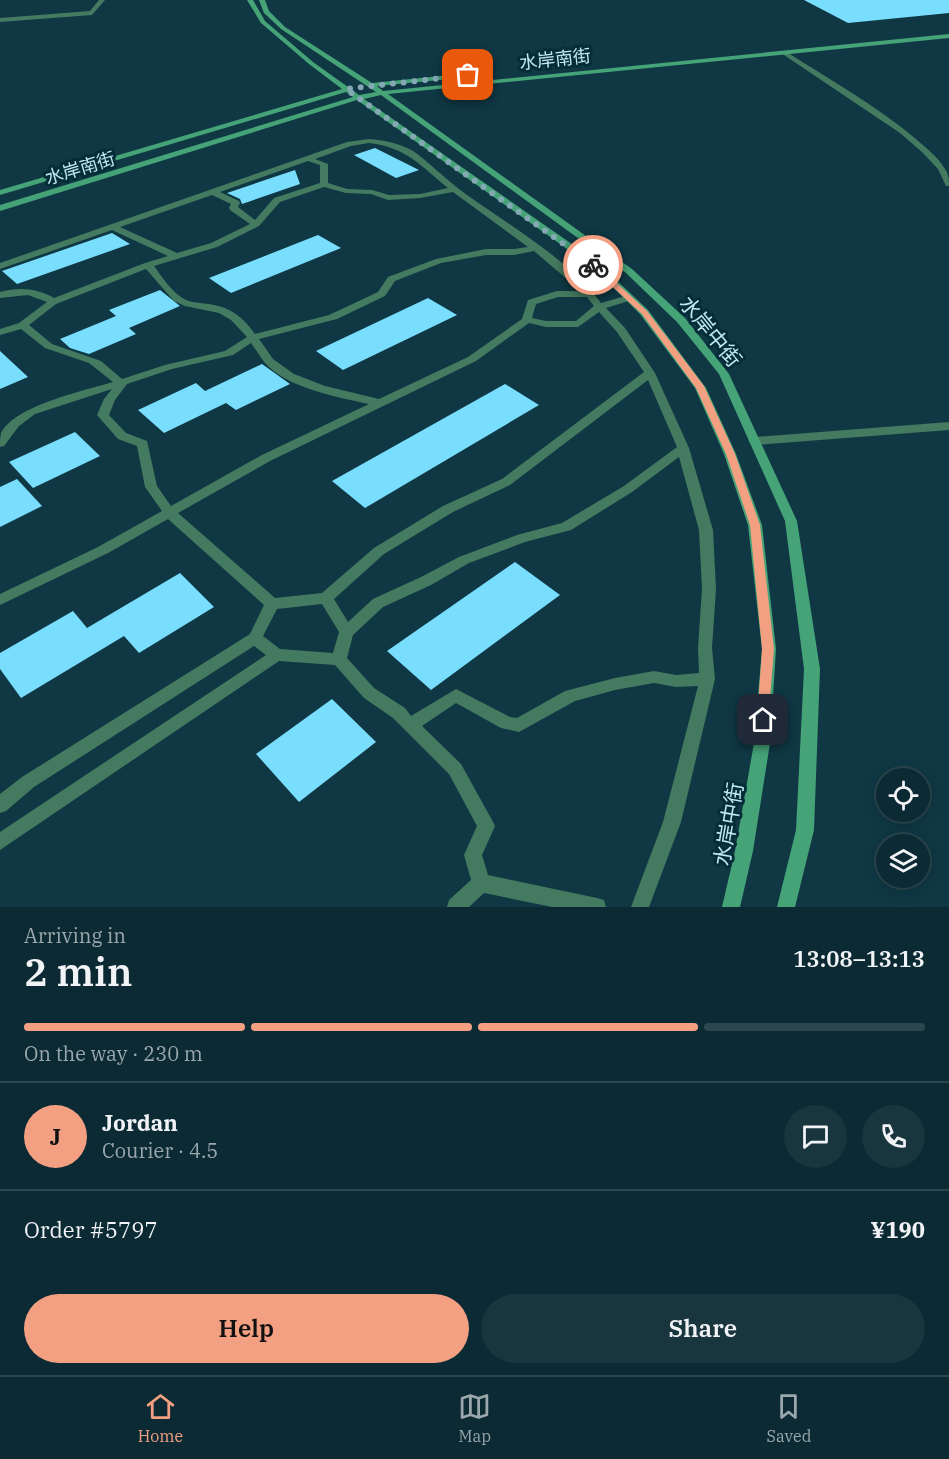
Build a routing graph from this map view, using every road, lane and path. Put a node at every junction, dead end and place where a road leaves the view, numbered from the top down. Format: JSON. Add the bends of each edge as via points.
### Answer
{"nodes":[{"id":1,"x":102,"y":0,"type":"edge"},
{"id":2,"x":250,"y":0,"type":"edge"},
{"id":3,"x":262,"y":0,"type":"edge"},
{"id":4,"x":0,"y":20,"type":"edge"},
{"id":5,"x":949,"y":29,"type":"edge"},
{"id":6,"x":949,"y":36,"type":"edge"},
{"id":7,"x":783,"y":52,"type":"junction"},
{"id":8,"x":564,"y":66,"type":"dead end"},
{"id":9,"x":468,"y":75,"type":"dead end"},
{"id":10,"x":371,"y":85,"type":"junction"},
{"id":11,"x":346,"y":89,"type":"junction"},
{"id":12,"x":382,"y":93,"type":"junction"},
{"id":13,"x":356,"y":98,"type":"junction"},
{"id":14,"x":307,"y":159,"type":"junction"},
{"id":15,"x":324,"y":184,"type":"junction"},
{"id":16,"x":949,"y":184,"type":"edge"},
{"id":17,"x":454,"y":189,"type":"junction"},
{"id":18,"x":213,"y":192,"type":"junction"},
{"id":19,"x":0,"y":193,"type":"edge"},
{"id":20,"x":0,"y":208,"type":"edge"},
{"id":21,"x":256,"y":224,"type":"junction"},
{"id":22,"x":112,"y":227,"type":"junction"},
{"id":23,"x":536,"y":248,"type":"junction"},
{"id":24,"x":178,"y":258,"type":"junction"},
{"id":25,"x":148,"y":265,"type":"junction"},
{"id":26,"x":0,"y":266,"type":"edge"},
{"id":27,"x":590,"y":294,"type":"junction"},
{"id":28,"x":0,"y":295,"type":"edge"},
{"id":29,"x":629,"y":298,"type":"junction"},
{"id":30,"x":53,"y":302,"type":"junction"},
{"id":31,"x":599,"y":307,"type":"junction"},
{"id":32,"x":527,"y":320,"type":"junction"},
{"id":33,"x":23,"y":325,"type":"junction"},
{"id":34,"x":0,"y":332,"type":"edge"},
{"id":35,"x":254,"y":337,"type":"junction"},
{"id":36,"x":650,"y":373,"type":"junction"},
{"id":37,"x":122,"y":384,"type":"junction"},
{"id":38,"x":380,"y":403,"type":"junction"},
{"id":39,"x":949,"y":426,"type":"edge"},
{"id":40,"x":754,"y":441,"type":"junction"},
{"id":41,"x":0,"y":443,"type":"edge"},
{"id":42,"x":683,"y":448,"type":"junction"},
{"id":43,"x":169,"y":512,"type":"junction"},
{"id":44,"x":326,"y":598,"type":"junction"},
{"id":45,"x":0,"y":600,"type":"edge"},
{"id":46,"x":272,"y":604,"type":"junction"},
{"id":47,"x":346,"y":632,"type":"junction"},
{"id":48,"x":255,"y":638,"type":"junction"},
{"id":49,"x":278,"y":655,"type":"junction"},
{"id":50,"x":339,"y":659,"type":"junction"},
{"id":51,"x":707,"y":679,"type":"junction"},
{"id":52,"x":410,"y":725,"type":"junction"},
{"id":53,"x":0,"y":805,"type":"edge"},
{"id":54,"x":0,"y":842,"type":"edge"},
{"id":55,"x":481,"y":883,"type":"junction"},
{"id":56,"x":456,"y":907,"type":"edge"},
{"id":57,"x":597,"y":907,"type":"edge"},
{"id":58,"x":640,"y":907,"type":"edge"},
{"id":59,"x":731,"y":907,"type":"edge"},
{"id":60,"x":786,"y":907,"type":"edge"}],
"edges":[{"from":1,"to":4,"type":"street","via":[[92,13]]},
{"from":2,"to":11,"type":"street","name":"水岸中街","via":[[272,30]]},
{"from":3,"to":10,"type":"street","name":"水岸中街","via":[[266,12],[283,28]]},
{"from":5,"to":8,"type":"street","name":"水岸南街"},
{"from":6,"to":7,"type":"street","name":"水岸南街"},
{"from":7,"to":12,"type":"street","name":"水岸南街"},
{"from":7,"to":16,"type":"street","via":[[920,144],[947,175]]},
{"from":9,"to":10,"type":"street","name":"水岸南街"},
{"from":10,"to":11,"type":"street","name":"水岸南街"},
{"from":10,"to":12,"type":"street","name":"水岸中街"},
{"from":11,"to":13,"type":"street","name":"水岸中街"},
{"from":11,"to":19,"type":"street","name":"水岸南街"},
{"from":12,"to":13,"type":"street","name":"水岸南街"},
{"from":12,"to":40,"type":"street","name":"水岸中街","via":[[645,284],[681,320],[724,374]]},
{"from":13,"to":20,"type":"street","name":"水岸南街"},
{"from":13,"to":29,"type":"street","name":"水岸中街","via":[[566,244]]},
{"from":14,"to":15,"type":"street","via":[[324,164]]},
{"from":14,"to":17,"type":"street","via":[[350,144],[388,143],[409,152]]},
{"from":14,"to":18,"type":"street"},
{"from":15,"to":17,"type":"street","via":[[388,198]]},
{"from":15,"to":21,"type":"street","via":[[277,200]]},
{"from":17,"to":23,"type":"street"},
{"from":18,"to":21,"type":"street","via":[[237,203],[233,208]]},
{"from":18,"to":22,"type":"street"},
{"from":21,"to":24,"type":"street"},
{"from":22,"to":24,"type":"street"},
{"from":22,"to":26,"type":"street"},
{"from":23,"to":27,"type":"street"},
{"from":23,"to":35,"type":"street","via":[[439,261],[391,279],[382,294],[333,317]]},
{"from":24,"to":25,"type":"street"},
{"from":25,"to":30,"type":"street"},
{"from":25,"to":35,"type":"street","via":[[182,301],[227,312]]},
{"from":27,"to":31,"type":"street"},
{"from":27,"to":32,"type":"street","via":[[557,294],[531,302]]},
{"from":28,"to":30,"type":"street","via":[[39,292]]},
{"from":29,"to":31,"type":"street"},
{"from":29,"to":59,"type":"street","name":"水岸中街","via":[[644,312],[700,388],[730,454],[755,525],[768,661],[762,743]]},
{"from":30,"to":33,"type":"street"},
{"from":31,"to":32,"type":"street","via":[[578,324]]},
{"from":31,"to":36,"type":"street","via":[[621,330]]},
{"from":32,"to":38,"type":"street","via":[[472,359]]},
{"from":33,"to":34,"type":"street"},
{"from":33,"to":37,"type":"street","via":[[41,344],[95,362]]},
{"from":35,"to":37,"type":"street","via":[[229,353],[169,367]]},
{"from":35,"to":38,"type":"street","via":[[270,362],[283,373]]},
{"from":36,"to":42,"type":"street"},
{"from":36,"to":44,"type":"street","via":[[506,482],[448,509],[379,550]]},
{"from":37,"to":41,"type":"street","via":[[31,412],[15,423]]},
{"from":37,"to":43,"type":"street","via":[[103,415],[122,436],[143,444],[151,487]]},
{"from":38,"to":43,"type":"street","via":[[266,458]]},
{"from":39,"to":40,"type":"street"},
{"from":40,"to":60,"type":"street","name":"水岸中街","via":[[791,521],[812,669],[805,830]]},
{"from":42,"to":47,"type":"street","via":[[628,489],[566,527],[522,538],[464,560],[378,603]]},
{"from":42,"to":51,"type":"street","via":[[706,530]]},
{"from":43,"to":45,"type":"street","via":[[103,550]]},
{"from":43,"to":46,"type":"street"},
{"from":44,"to":46,"type":"street"},
{"from":44,"to":47,"type":"street"},
{"from":46,"to":48,"type":"street"},
{"from":47,"to":50,"type":"street"},
{"from":48,"to":49,"type":"street"},
{"from":48,"to":53,"type":"street","via":[[28,782]]},
{"from":49,"to":50,"type":"street"},
{"from":49,"to":54,"type":"street"},
{"from":50,"to":52,"type":"street","via":[[369,693]]},
{"from":51,"to":52,"type":"street","via":[[676,681],[654,677],[615,684],[571,696],[519,725],[507,723],[456,695]]},
{"from":51,"to":58,"type":"street","via":[[672,822]]},
{"from":52,"to":55,"type":"street","via":[[455,769],[486,826],[473,855]]},
{"from":55,"to":56,"type":"street"},
{"from":55,"to":57,"type":"street"}]}
